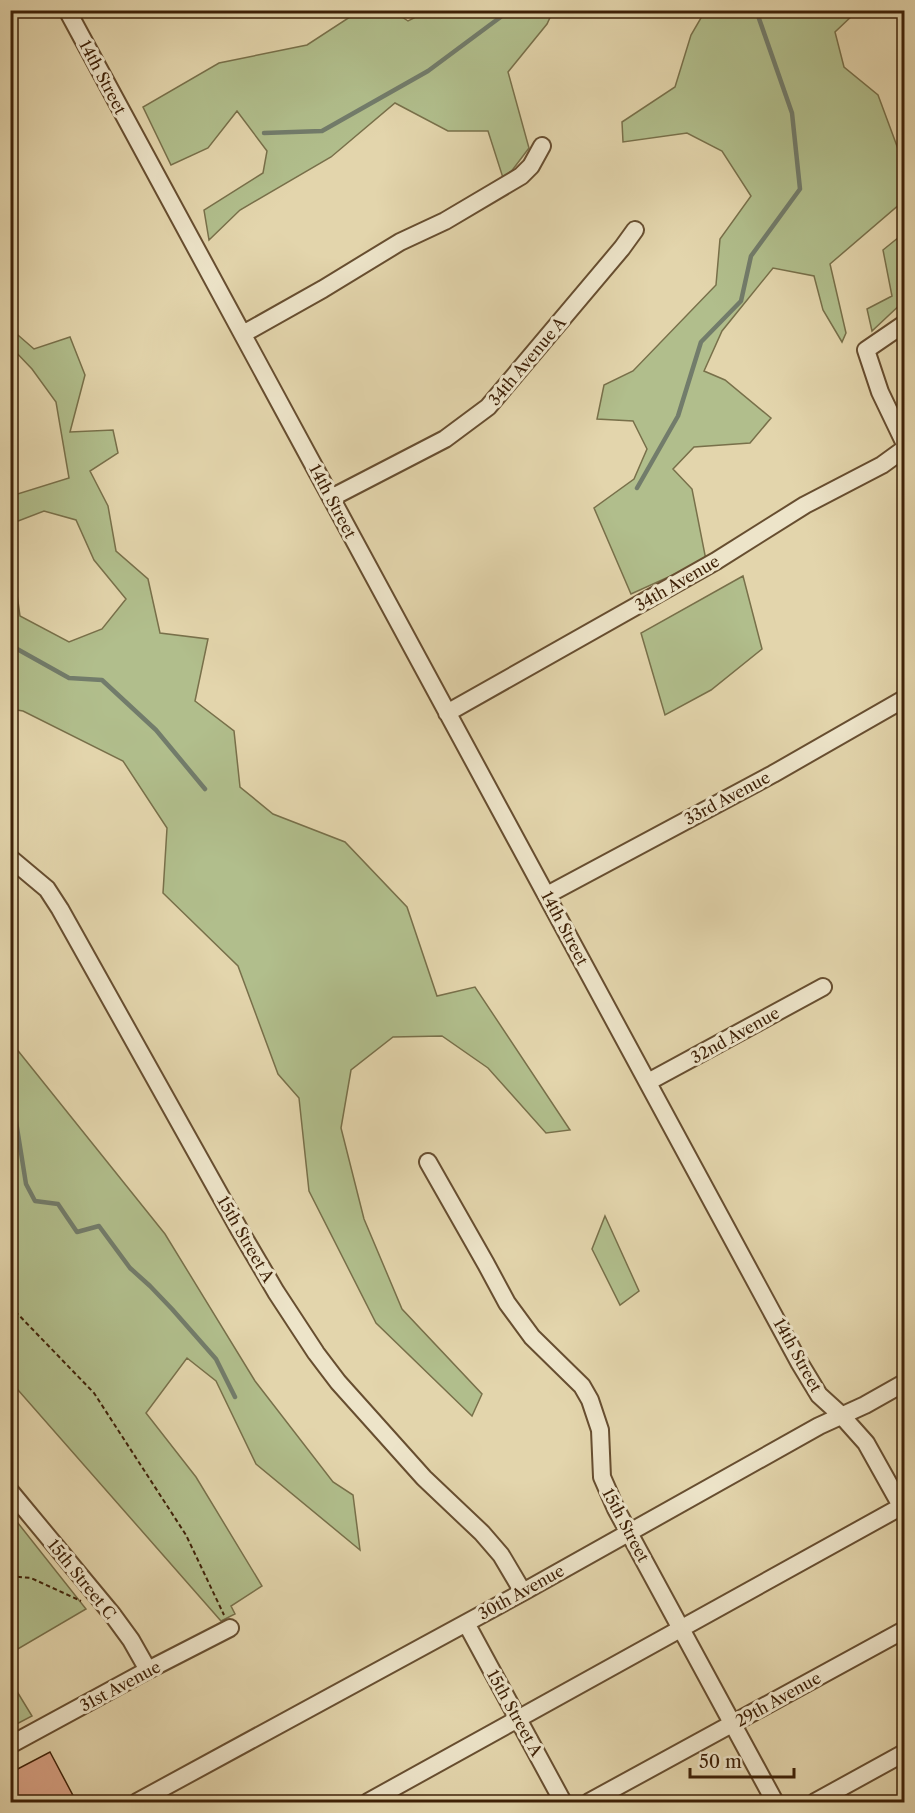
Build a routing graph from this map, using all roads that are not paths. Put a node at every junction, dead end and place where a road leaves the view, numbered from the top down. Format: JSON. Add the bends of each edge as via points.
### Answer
{"nodes":[{"id":1,"x":67,"y":10,"type":"edge"},
{"id":2,"x":542,"y":146,"type":"dead end"},
{"id":3,"x":635,"y":230,"type":"dead end"},
{"id":4,"x":904,"y":324,"type":"edge"},
{"id":5,"x":243,"y":334,"type":"junction"},
{"id":6,"x":904,"y":442,"type":"edge"},
{"id":7,"x":904,"y":448,"type":"edge"},
{"id":8,"x":331,"y":498,"type":"junction"},
{"id":9,"x":904,"y":699,"type":"edge"},
{"id":10,"x":447,"y":713,"type":"junction"},
{"id":11,"x":10,"y":858,"type":"edge"},
{"id":12,"x":547,"y":895,"type":"junction"},
{"id":13,"x":823,"y":987,"type":"dead end"},
{"id":14,"x":648,"y":1082,"type":"junction"},
{"id":15,"x":428,"y":1162,"type":"dead end"},
{"id":16,"x":904,"y":1383,"type":"edge"},
{"id":17,"x":841,"y":1415,"type":"junction"},
{"id":18,"x":10,"y":1491,"type":"edge"},
{"id":19,"x":904,"y":1507,"type":"edge"},
{"id":20,"x":629,"y":1532,"type":"junction"},
{"id":21,"x":523,"y":1592,"type":"junction"},
{"id":22,"x":466,"y":1623,"type":"junction"},
{"id":23,"x":230,"y":1628,"type":"road end"},
{"id":24,"x":681,"y":1628,"type":"junction"},
{"id":25,"x":904,"y":1630,"type":"edge"},
{"id":26,"x":148,"y":1670,"type":"junction"},
{"id":27,"x":518,"y":1719,"type":"junction"},
{"id":28,"x":732,"y":1725,"type":"junction"},
{"id":29,"x":10,"y":1745,"type":"edge"},
{"id":30,"x":904,"y":1753,"type":"edge"},
{"id":31,"x":137,"y":1803,"type":"edge"},
{"id":32,"x":368,"y":1803,"type":"edge"},
{"id":33,"x":564,"y":1803,"type":"edge"},
{"id":34,"x":589,"y":1803,"type":"edge"},
{"id":35,"x":775,"y":1803,"type":"edge"},
{"id":36,"x":815,"y":1803,"type":"edge"}],
"edges":[{"from":1,"to":5,"type":"street","name":"14th Street"},
{"from":2,"to":5,"type":"street","via":[[521,176]]},
{"from":3,"to":8,"type":"street","name":"34th Avenue A","via":[[488,407],[445,439]]},
{"from":4,"to":6,"type":"street","via":[[866,350],[880,392]]},
{"from":5,"to":8,"type":"street","name":"14th Street"},
{"from":7,"to":10,"type":"street","name":"34th Avenue","via":[[882,465],[805,505],[716,561]]},
{"from":8,"to":10,"type":"street","name":"14th Street"},
{"from":9,"to":12,"type":"street","name":"33rd Avenue"},
{"from":10,"to":12,"type":"street","name":"14th Street"},
{"from":11,"to":21,"type":"street","name":"15th Street A","via":[[47,889],[60,909],[239,1229],[316,1353],[424,1478],[501,1555]]},
{"from":12,"to":14,"type":"street","name":"14th Street"},
{"from":13,"to":14,"type":"street","name":"32nd Avenue"},
{"from":14,"to":17,"type":"street","name":"14th Street","via":[[807,1376],[819,1395]]},
{"from":15,"to":20,"type":"street","name":"15th Street","via":[[507,1303],[532,1337],[576,1379],[590,1400],[600,1430],[604,1485]]},
{"from":16,"to":17,"type":"street","name":"30th Avenue"},
{"from":17,"to":19,"type":"street","name":"14th Street","via":[[866,1443]]},
{"from":17,"to":20,"type":"street","name":"30th Avenue"},
{"from":18,"to":26,"type":"street","name":"15th Street C","via":[[118,1623]]},
{"from":19,"to":24,"type":"street"},
{"from":20,"to":21,"type":"street","name":"30th Avenue"},
{"from":20,"to":24,"type":"street","name":"15th Street"},
{"from":21,"to":22,"type":"street","name":"30th Avenue"},
{"from":22,"to":27,"type":"street","name":"15th Street A"},
{"from":22,"to":31,"type":"street","name":"30th Avenue"},
{"from":23,"to":26,"type":"street","name":"31st Avenue"},
{"from":24,"to":27,"type":"street"},
{"from":24,"to":28,"type":"street","name":"15th Street"},
{"from":25,"to":28,"type":"street","name":"29th Avenue"},
{"from":26,"to":29,"type":"street","name":"31st Avenue"},
{"from":27,"to":32,"type":"street"},
{"from":27,"to":33,"type":"street","name":"15th Street A"},
{"from":28,"to":34,"type":"street","name":"29th Avenue"},
{"from":28,"to":35,"type":"street","name":"15th Street"},
{"from":30,"to":36,"type":"street"}]}
